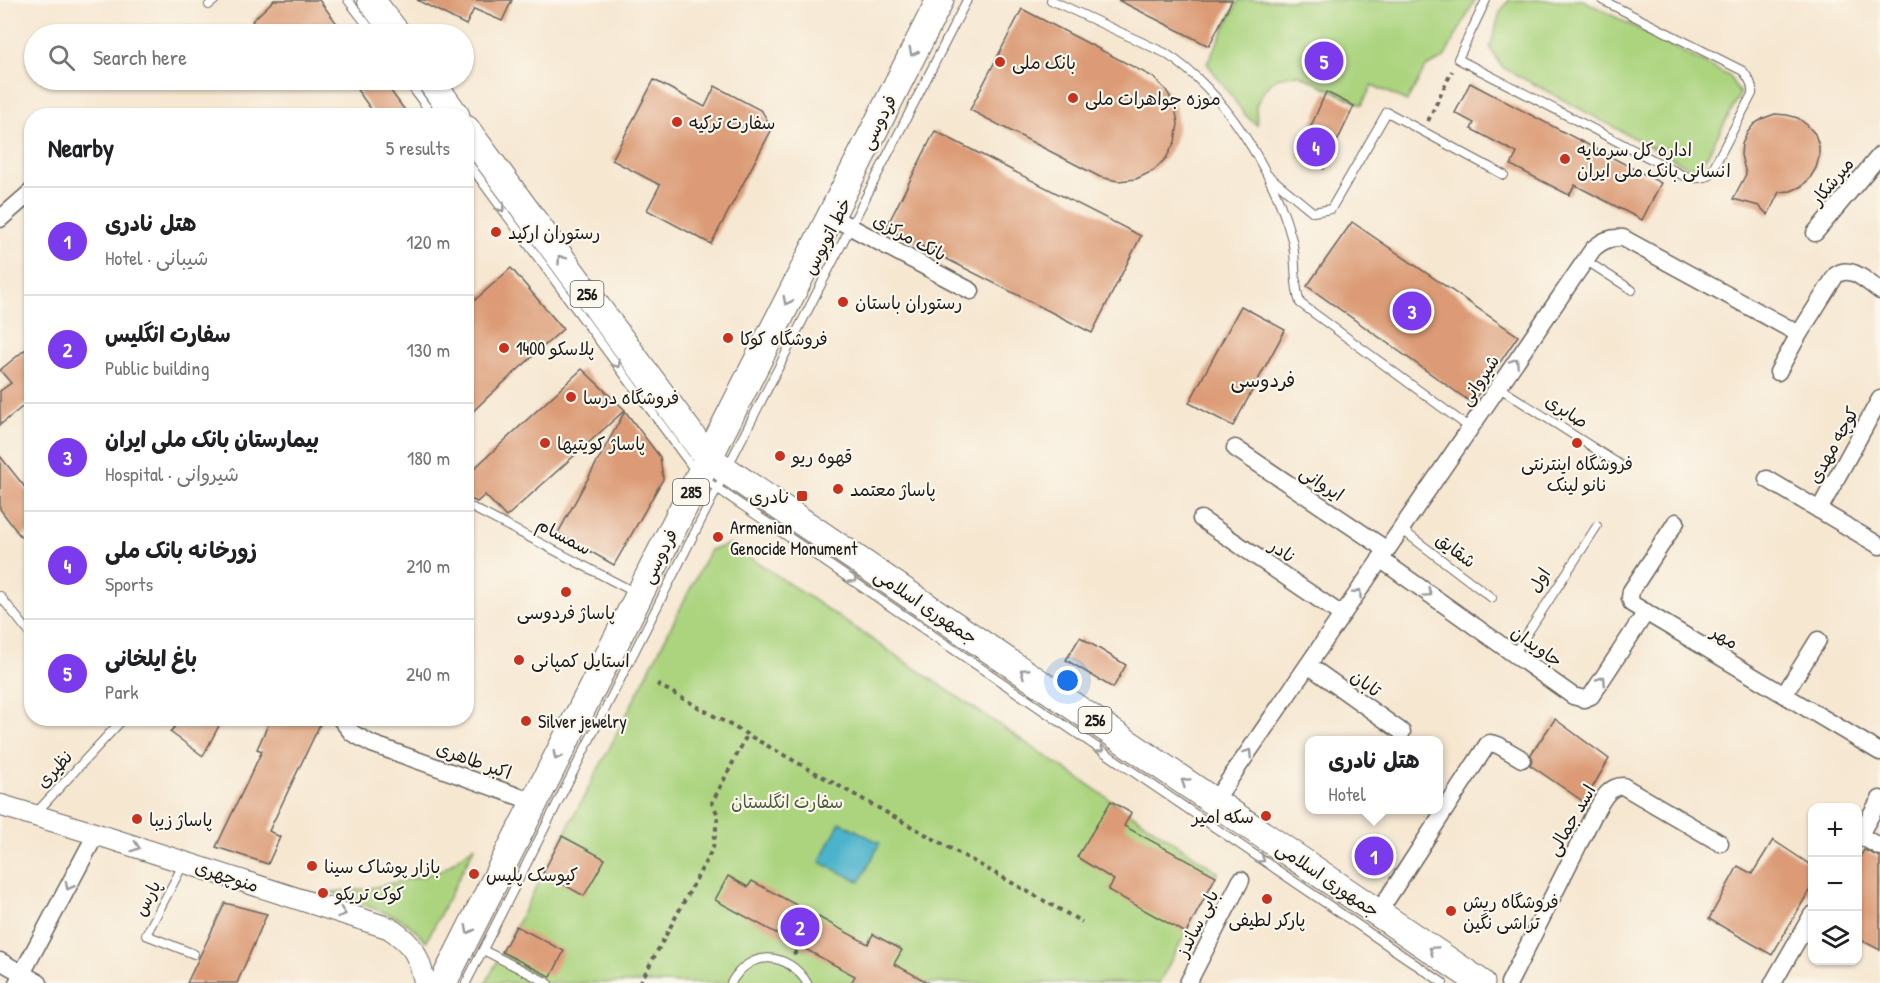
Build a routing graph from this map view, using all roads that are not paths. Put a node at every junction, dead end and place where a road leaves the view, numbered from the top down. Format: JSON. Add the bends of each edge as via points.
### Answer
{"nodes":[{"id":1,"x":348,"y":0,"type":"edge"},
{"id":2,"x":371,"y":0,"type":"edge"},
{"id":3,"x":940,"y":0,"type":"edge"},
{"id":4,"x":967,"y":0,"type":"edge"},
{"id":5,"x":1052,"y":0,"type":"edge"},
{"id":6,"x":1486,"y":0,"type":"edge"},
{"id":7,"x":1602,"y":0,"type":"edge"},
{"id":8,"x":366,"y":24,"type":"edge"},
{"id":9,"x":389,"y":24,"type":"edge"},
{"id":10,"x":414,"y":90,"type":"edge"},
{"id":11,"x":437,"y":90,"type":"edge"},
{"id":12,"x":427,"y":108,"type":"edge"},
{"id":13,"x":450,"y":108,"type":"edge"},
{"id":14,"x":474,"y":140,"type":"edge"},
{"id":15,"x":1880,"y":155,"type":"edge"},
{"id":16,"x":474,"y":170,"type":"edge"},
{"id":17,"x":1269,"y":175,"type":"junction"},
{"id":18,"x":1504,"y":175,"type":"dead end"},
{"id":19,"x":24,"y":197,"type":"edge"},
{"id":20,"x":0,"y":219,"type":"edge"},
{"id":21,"x":840,"y":222,"type":"junction"},
{"id":22,"x":1815,"y":233,"type":"dead end"},
{"id":23,"x":1589,"y":255,"type":"junction"},
{"id":24,"x":1632,"y":290,"type":"dead end"},
{"id":25,"x":971,"y":291,"type":"dead end"},
{"id":26,"x":1880,"y":291,"type":"edge"},
{"id":27,"x":1799,"y":334,"type":"junction"},
{"id":28,"x":1778,"y":372,"type":"dead end"},
{"id":29,"x":1498,"y":387,"type":"junction"},
{"id":30,"x":1880,"y":399,"type":"edge"},
{"id":31,"x":1470,"y":428,"type":"junction"},
{"id":32,"x":1235,"y":448,"type":"dead end"},
{"id":33,"x":1619,"y":464,"type":"dead end"},
{"id":34,"x":713,"y":473,"type":"junction"},
{"id":35,"x":1767,"y":479,"type":"dead end"},
{"id":36,"x":474,"y":509,"type":"edge"},
{"id":37,"x":1819,"y":510,"type":"junction"},
{"id":38,"x":1201,"y":519,"type":"dead end"},
{"id":39,"x":1676,"y":522,"type":"dead end"},
{"id":40,"x":1597,"y":526,"type":"dead end"},
{"id":41,"x":1401,"y":529,"type":"junction"},
{"id":42,"x":1880,"y":546,"type":"edge"},
{"id":43,"x":1384,"y":555,"type":"junction"},
{"id":44,"x":639,"y":595,"type":"junction"},
{"id":45,"x":0,"y":596,"type":"edge"},
{"id":46,"x":1492,"y":598,"type":"dead end"},
{"id":47,"x":1646,"y":612,"type":"junction"},
{"id":48,"x":1342,"y":615,"type":"junction"},
{"id":49,"x":24,"y":626,"type":"edge"},
{"id":50,"x":1818,"y":640,"type":"dead end"},
{"id":51,"x":1514,"y":654,"type":"junction"},
{"id":52,"x":1308,"y":665,"type":"junction"},
{"id":53,"x":1784,"y":695,"type":"junction"},
{"id":54,"x":117,"y":726,"type":"edge"},
{"id":55,"x":346,"y":726,"type":"edge"},
{"id":56,"x":1402,"y":732,"type":"dead end"},
{"id":57,"x":1880,"y":752,"type":"edge"},
{"id":58,"x":1522,"y":759,"type":"dead end"},
{"id":59,"x":1880,"y":799,"type":"edge"},
{"id":60,"x":534,"y":802,"type":"junction"},
{"id":61,"x":1215,"y":802,"type":"junction"},
{"id":62,"x":0,"y":805,"type":"edge"},
{"id":63,"x":1443,"y":813,"type":"edge"},
{"id":64,"x":1442,"y":814,"type":"edge"},
{"id":65,"x":34,"y":815,"type":"junction"},
{"id":66,"x":1862,"y":830,"type":"edge"},
{"id":67,"x":96,"y":834,"type":"junction"},
{"id":68,"x":1862,"y":839,"type":"edge"},
{"id":69,"x":1720,"y":843,"type":"dead end"},
{"id":70,"x":1880,"y":847,"type":"edge"},
{"id":71,"x":184,"y":862,"type":"junction"},
{"id":72,"x":1241,"y":880,"type":"dead end"},
{"id":73,"x":1378,"y":913,"type":"junction"},
{"id":74,"x":1808,"y":922,"type":"edge"},
{"id":75,"x":483,"y":950,"type":"junction"},
{"id":76,"x":194,"y":954,"type":"dead end"},
{"id":77,"x":0,"y":961,"type":"edge"},
{"id":78,"x":20,"y":978,"type":"edge"},
{"id":79,"x":39,"y":983,"type":"edge"},
{"id":80,"x":425,"y":983,"type":"edge"},
{"id":81,"x":443,"y":983,"type":"edge"},
{"id":82,"x":466,"y":983,"type":"edge"},
{"id":83,"x":548,"y":983,"type":"edge"},
{"id":84,"x":731,"y":983,"type":"edge"},
{"id":85,"x":807,"y":983,"type":"edge"},
{"id":86,"x":1188,"y":983,"type":"edge"},
{"id":87,"x":1443,"y":983,"type":"edge"},
{"id":88,"x":1482,"y":983,"type":"edge"},
{"id":89,"x":1509,"y":983,"type":"edge"},
{"id":90,"x":1773,"y":983,"type":"edge"}],
"edges":[{"from":1,"to":8,"type":"lane"},
{"from":2,"to":9,"type":"main road"},
{"from":3,"to":21,"type":"main road","name":"فردوسی","number":"285","one_way":true},
{"from":4,"to":21,"type":"lane","name":"خط اتوبوس"},
{"from":5,"to":17,"type":"lane","via":[[1179,62],[1216,97]]},
{"from":6,"to":7,"type":"lane","via":[[1458,59],[1682,175],[1709,176],[1752,94],[1749,78],[1743,71]]},
{"from":10,"to":12,"type":"lane"},
{"from":11,"to":13,"type":"main road"},
{"from":34,"to":14,"type":"main road","name":"جمهوری اسلامی","number":"256","one_way":true},
{"from":15,"to":22,"type":"street","name":"میرشکار"},
{"from":16,"to":34,"type":"lane","one_way":true},
{"from":17,"to":18,"type":"lane","via":[[1313,212],[1331,209],[1387,112]]},
{"from":17,"to":31,"type":"lane","via":[[1293,242],[1300,303]]},
{"from":19,"to":20,"type":"street"},
{"from":21,"to":25,"type":"street","name":"بانک مرکزی"},
{"from":21,"to":34,"type":"main road","name":"فردوسی","number":"285"},
{"from":23,"to":24,"type":"lane"},
{"from":23,"to":27,"type":"street","via":[[1599,243],[1623,238]]},
{"from":29,"to":23,"type":"street","name":"شیروانی","one_way":true},
{"from":26,"to":27,"type":"street","via":[[1855,273],[1843,271],[1836,275]]},
{"from":27,"to":28,"type":"street"},
{"from":29,"to":31,"type":"street","name":"شیروانی"},
{"from":29,"to":33,"type":"lane","name":"صابری"},
{"from":30,"to":37,"type":"street","name":"کوچه مهدی"},
{"from":31,"to":41,"type":"street","name":"شیروانی"},
{"from":32,"to":43,"type":"street","name":"ایروانی"},
{"from":34,"to":44,"type":"main road","name":"فردوسی","number":"285"},
{"from":61,"to":34,"type":"main road","name":"جمهوری اسلامی","number":"256","one_way":true},
{"from":34,"to":75,"type":"lane","name":"فردوسی"},
{"from":34,"to":87,"type":"lane","one_way":true},
{"from":35,"to":37,"type":"street"},
{"from":36,"to":44,"type":"lane","name":"سمسام"},
{"from":37,"to":42,"type":"street"},
{"from":38,"to":48,"type":"street","name":"نادر"},
{"from":39,"to":47,"type":"street","name":"مهر","via":[[1631,591],[1632,604]]},
{"from":40,"to":51,"type":"lane","name":"اول"},
{"from":41,"to":43,"type":"street","name":"شیروانی"},
{"from":41,"to":46,"type":"lane","name":"شقایق"},
{"from":48,"to":43,"type":"street","name":"شیروانی","one_way":true},
{"from":43,"to":51,"type":"street","name":"جاویدان","one_way":true},
{"from":44,"to":60,"type":"main road","name":"فردوسی","number":"285","one_way":true},
{"from":45,"to":49,"type":"lane"},
{"from":51,"to":47,"type":"street","name":"جاویدان","one_way":true,"via":[[1584,699],[1591,696]]},
{"from":47,"to":53,"type":"street","name":"مهر"},
{"from":48,"to":52,"type":"street","name":"شیروانی"},
{"from":50,"to":53,"type":"street"},
{"from":52,"to":56,"type":"street","name":"تابان"},
{"from":61,"to":52,"type":"street","name":"شیروانی","one_way":true},
{"from":53,"to":57,"type":"street","name":"مهر"},
{"from":54,"to":65,"type":"lane","name":"نظیری"},
{"from":55,"to":60,"type":"street","name":"اکبر طاهری","via":[[372,744]]},
{"from":58,"to":63,"type":"street","via":[[1490,743]]},
{"from":59,"to":66,"type":"street"},
{"from":60,"to":81,"type":"main road","name":"فردوسی","number":"285","one_way":true},
{"from":61,"to":73,"type":"main road","name":"جمهوری اسلامی","number":"256"},
{"from":62,"to":65,"type":"street","name":"منوچهری"},
{"from":64,"to":73,"type":"street"},
{"from":65,"to":67,"type":"street","name":"منوچهری"},
{"from":67,"to":71,"type":"street","name":"منوچهری","one_way":true},
{"from":67,"to":78,"type":"street","one_way":true},
{"from":68,"to":70,"type":"street"},
{"from":69,"to":89,"type":"street","name":"اسد جمالی","via":[[1623,786],[1609,790]]},
{"from":71,"to":76,"type":"lane","name":"پارس","via":[[146,935]]},
{"from":71,"to":80,"type":"street","name":"منوچهری","one_way":true,"via":[[389,928],[414,951]]},
{"from":72,"to":86,"type":"street","name":"بابی ساندز"},
{"from":88,"to":73,"type":"main road","name":"جمهوری اسلامی","number":"256","one_way":true},
{"from":74,"to":90,"type":"street"},
{"from":75,"to":82,"type":"lane","name":"فردوسی"},
{"from":75,"to":83,"type":"lane"},
{"from":77,"to":78,"type":"street"},
{"from":78,"to":79,"type":"street"},
{"from":84,"to":85,"type":"lane","via":[[750,962],[763,958],[790,963]]}]}
